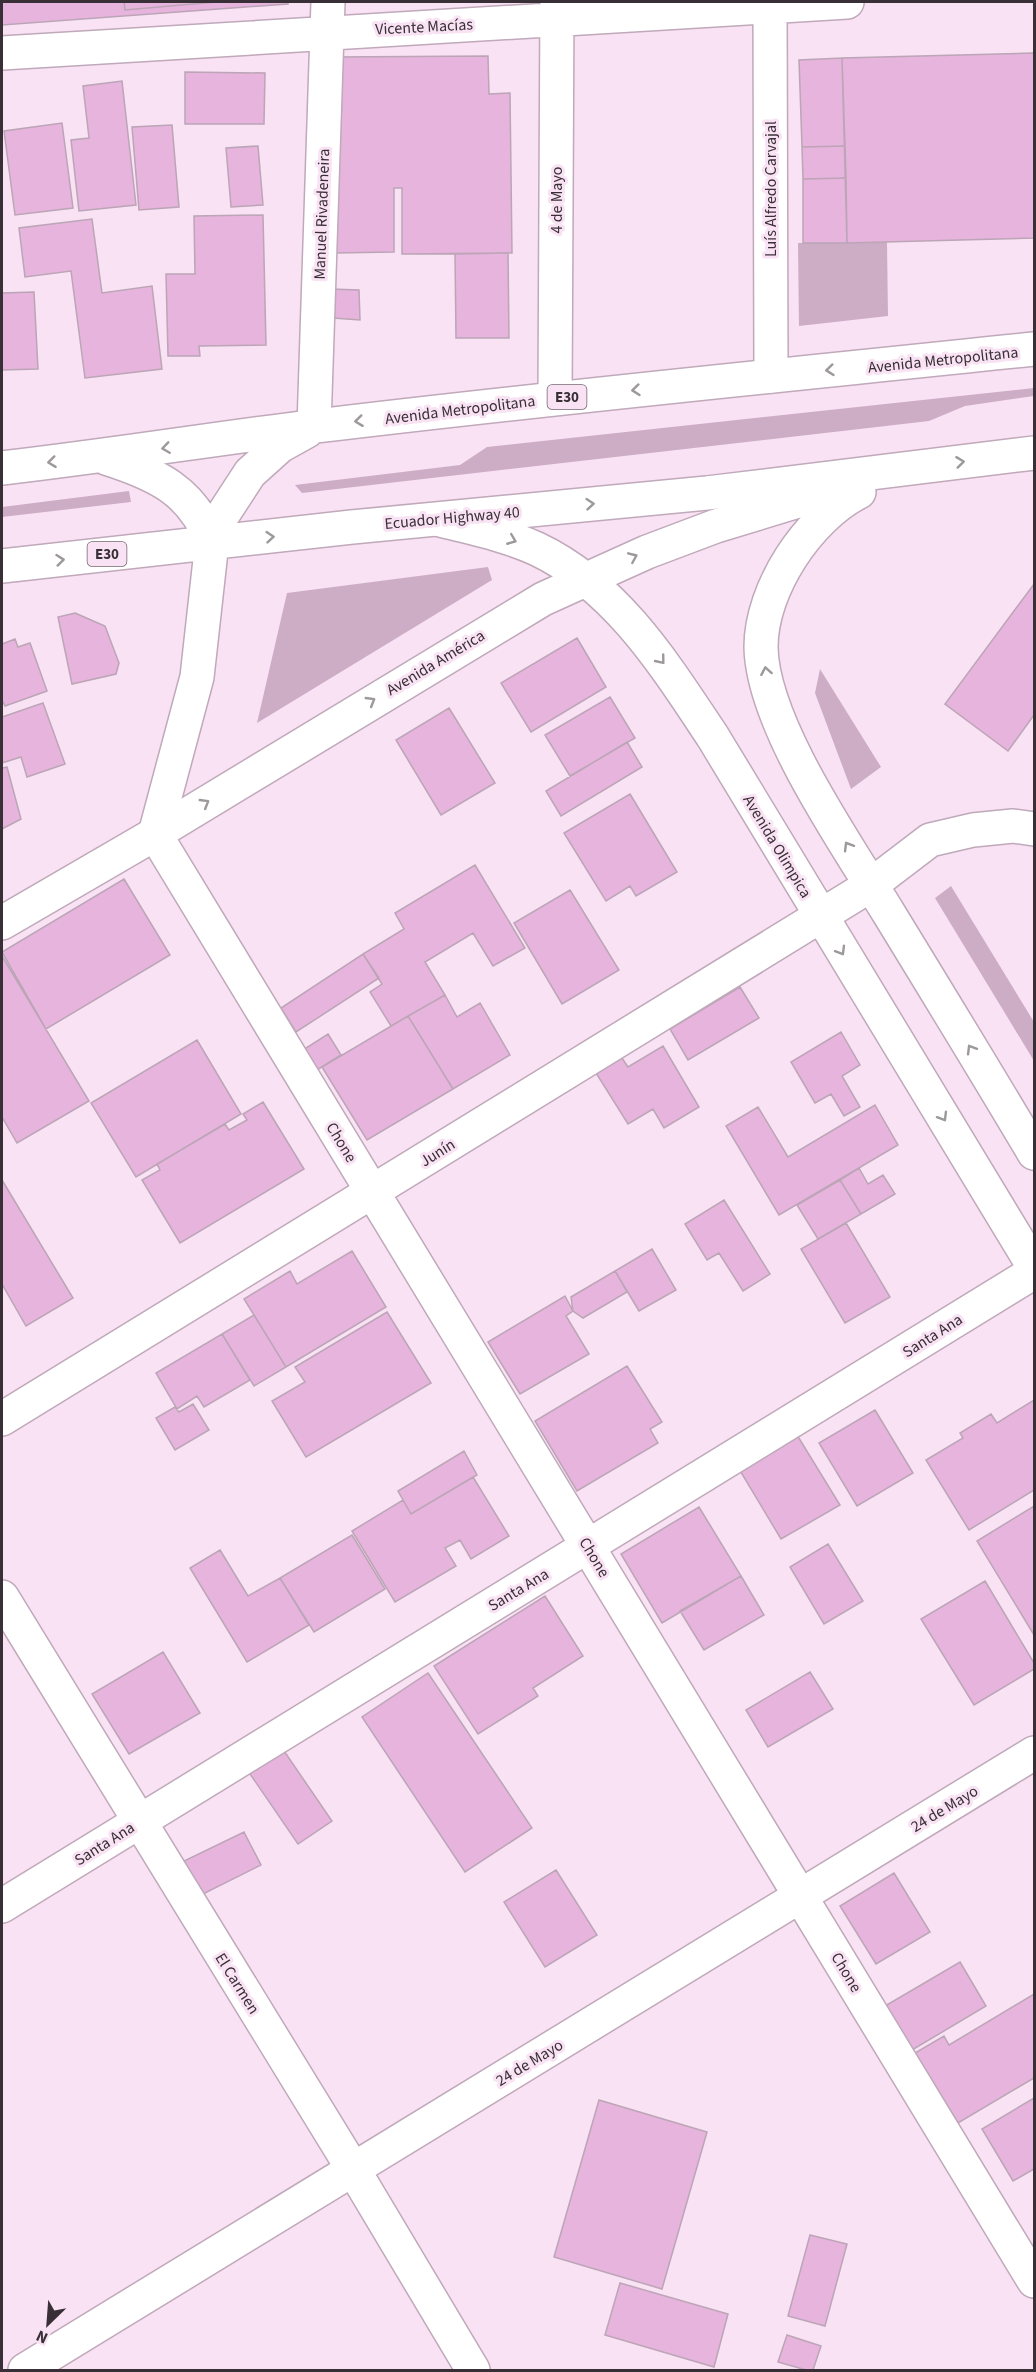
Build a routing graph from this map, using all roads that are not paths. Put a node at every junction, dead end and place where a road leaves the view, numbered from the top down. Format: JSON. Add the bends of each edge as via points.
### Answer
{"nodes":[{"id":1,"x":847,"y":2,"type":"edge"},
{"id":2,"x":770,"y":4,"type":"edge"},
{"id":3,"x":557,"y":10,"type":"edge"},
{"id":4,"x":328,"y":17,"type":"edge"},
{"id":5,"x":2,"y":53,"type":"edge"},
{"id":6,"x":1035,"y":349,"type":"edge"},
{"id":7,"x":771,"y":376,"type":"junction"},
{"id":8,"x":555,"y":398,"type":"junction"},
{"id":9,"x":314,"y":426,"type":"junction"},
{"id":10,"x":1035,"y":453,"type":"edge"},
{"id":11,"x":102,"y":457,"type":"junction"},
{"id":12,"x":2,"y":468,"type":"edge"},
{"id":13,"x":902,"y":470,"type":"junction"},
{"id":14,"x":436,"y":519,"type":"junction"},
{"id":15,"x":212,"y":542,"type":"junction"},
{"id":16,"x":2,"y":566,"type":"edge"},
{"id":17,"x":586,"y":578,"type":"junction"},
{"id":18,"x":1035,"y":829,"type":"edge"},
{"id":19,"x":155,"y":834,"type":"junction"},
{"id":20,"x":871,"y":885,"type":"junction"},
{"id":21,"x":820,"y":916,"type":"junction"},
{"id":22,"x":2,"y":923,"type":"edge"},
{"id":23,"x":1035,"y":1153,"type":"edge"},
{"id":24,"x":372,"y":1192,"type":"junction"},
{"id":25,"x":1035,"y":1267,"type":"edge"},
{"id":26,"x":1035,"y":1272,"type":"edge"},
{"id":27,"x":2,"y":1419,"type":"edge"},
{"id":28,"x":588,"y":1546,"type":"junction"},
{"id":29,"x":2,"y":1597,"type":"edge"},
{"id":30,"x":1035,"y":1753,"type":"edge"},
{"id":31,"x":139,"y":1821,"type":"junction"},
{"id":32,"x":801,"y":1896,"type":"junction"},
{"id":33,"x":2,"y":1906,"type":"edge"},
{"id":34,"x":353,"y":2169,"type":"junction"},
{"id":35,"x":1035,"y":2281,"type":"edge"},
{"id":36,"x":24,"y":2370,"type":"edge"},
{"id":37,"x":473,"y":2370,"type":"edge"}],
"edges":[{"from":1,"to":2,"type":"main road","name":"Vicente Macías"},
{"from":2,"to":3,"type":"main road","name":"Vicente Macías"},
{"from":2,"to":7,"type":"main road","name":"Luís Alfredo Carvajal"},
{"from":3,"to":4,"type":"main road","name":"Vicente Macías"},
{"from":3,"to":8,"type":"main road","name":"4 de Mayo"},
{"from":4,"to":5,"type":"main road","name":"Vicente Macías"},
{"from":4,"to":9,"type":"main road","name":"Manuel Rivadeneira"},
{"from":6,"to":7,"type":"main road","name":"Avenida Metropolitana","number":"E30","one_way":true},
{"from":7,"to":8,"type":"main road","name":"Avenida Metropolitana","number":"E30","one_way":true},
{"from":8,"to":9,"type":"main road","name":"Avenida Metropolitana","number":"E30","one_way":true},
{"from":9,"to":11,"type":"main road","name":"Avenida Metropolitana","number":"E30","one_way":true},
{"from":9,"to":15,"type":"main road","via":[[280,446],[250,473],[220,519]]},
{"from":13,"to":10,"type":"main road","number":"E30","one_way":true},
{"from":11,"to":12,"type":"main road","number":"E30","one_way":true},
{"from":11,"to":15,"type":"main road","via":[[142,469],[169,485],[206,525]]},
{"from":14,"to":13,"type":"main road","name":"Ecuador Highway 40","number":"E30","one_way":true},
{"from":17,"to":13,"type":"main road","name":"Avenida América","one_way":true,"via":[[716,526]]},
{"from":20,"to":13,"type":"main road","one_way":true,"via":[[784,731],[769,690],[761,647],[768,598],[821,519],[855,493]]},
{"from":15,"to":14,"type":"main road","name":"Ecuador Highway 40","number":"E30","one_way":true},
{"from":14,"to":17,"type":"main road","name":"Avenida Olimpica","one_way":true,"via":[[499,534],[537,549]]},
{"from":16,"to":15,"type":"main road","name":"Ecuador Highway 40","number":"E30","one_way":true},
{"from":15,"to":19,"type":"main road","via":[[197,677]]},
{"from":19,"to":17,"type":"main road","name":"Avenida América","one_way":true,"via":[[490,629]]},
{"from":17,"to":21,"type":"main road","name":"Avenida Olimpica","one_way":true,"via":[[620,610],[667,668]]},
{"from":18,"to":20,"type":"main road","name":"Junín","via":[[1013,826],[974,830],[930,840]]},
{"from":19,"to":22,"type":"main road","name":"Avenida América"},
{"from":19,"to":24,"type":"main road","name":"Chone"},
{"from":20,"to":21,"type":"main road","name":"Junín"},
{"from":23,"to":20,"type":"main road","one_way":true},
{"from":21,"to":24,"type":"main road","name":"Junín"},
{"from":21,"to":25,"type":"main road","name":"Avenida Olimpica","one_way":true},
{"from":24,"to":27,"type":"main road","name":"Junín"},
{"from":24,"to":28,"type":"main road","name":"Chone"},
{"from":26,"to":28,"type":"main road","name":"Santa Ana"},
{"from":28,"to":31,"type":"main road","name":"Santa Ana"},
{"from":28,"to":32,"type":"main road","name":"Chone"},
{"from":29,"to":31,"type":"main road","name":"El Carmen"},
{"from":30,"to":32,"type":"main road","name":"24 de Mayo"},
{"from":31,"to":33,"type":"main road","name":"Santa Ana"},
{"from":31,"to":34,"type":"main road","name":"El Carmen"},
{"from":32,"to":34,"type":"main road","name":"24 de Mayo"},
{"from":32,"to":35,"type":"main road","name":"Chone"},
{"from":34,"to":36,"type":"main road","name":"24 de Mayo"},
{"from":34,"to":37,"type":"main road","name":"El Carmen"}]}
